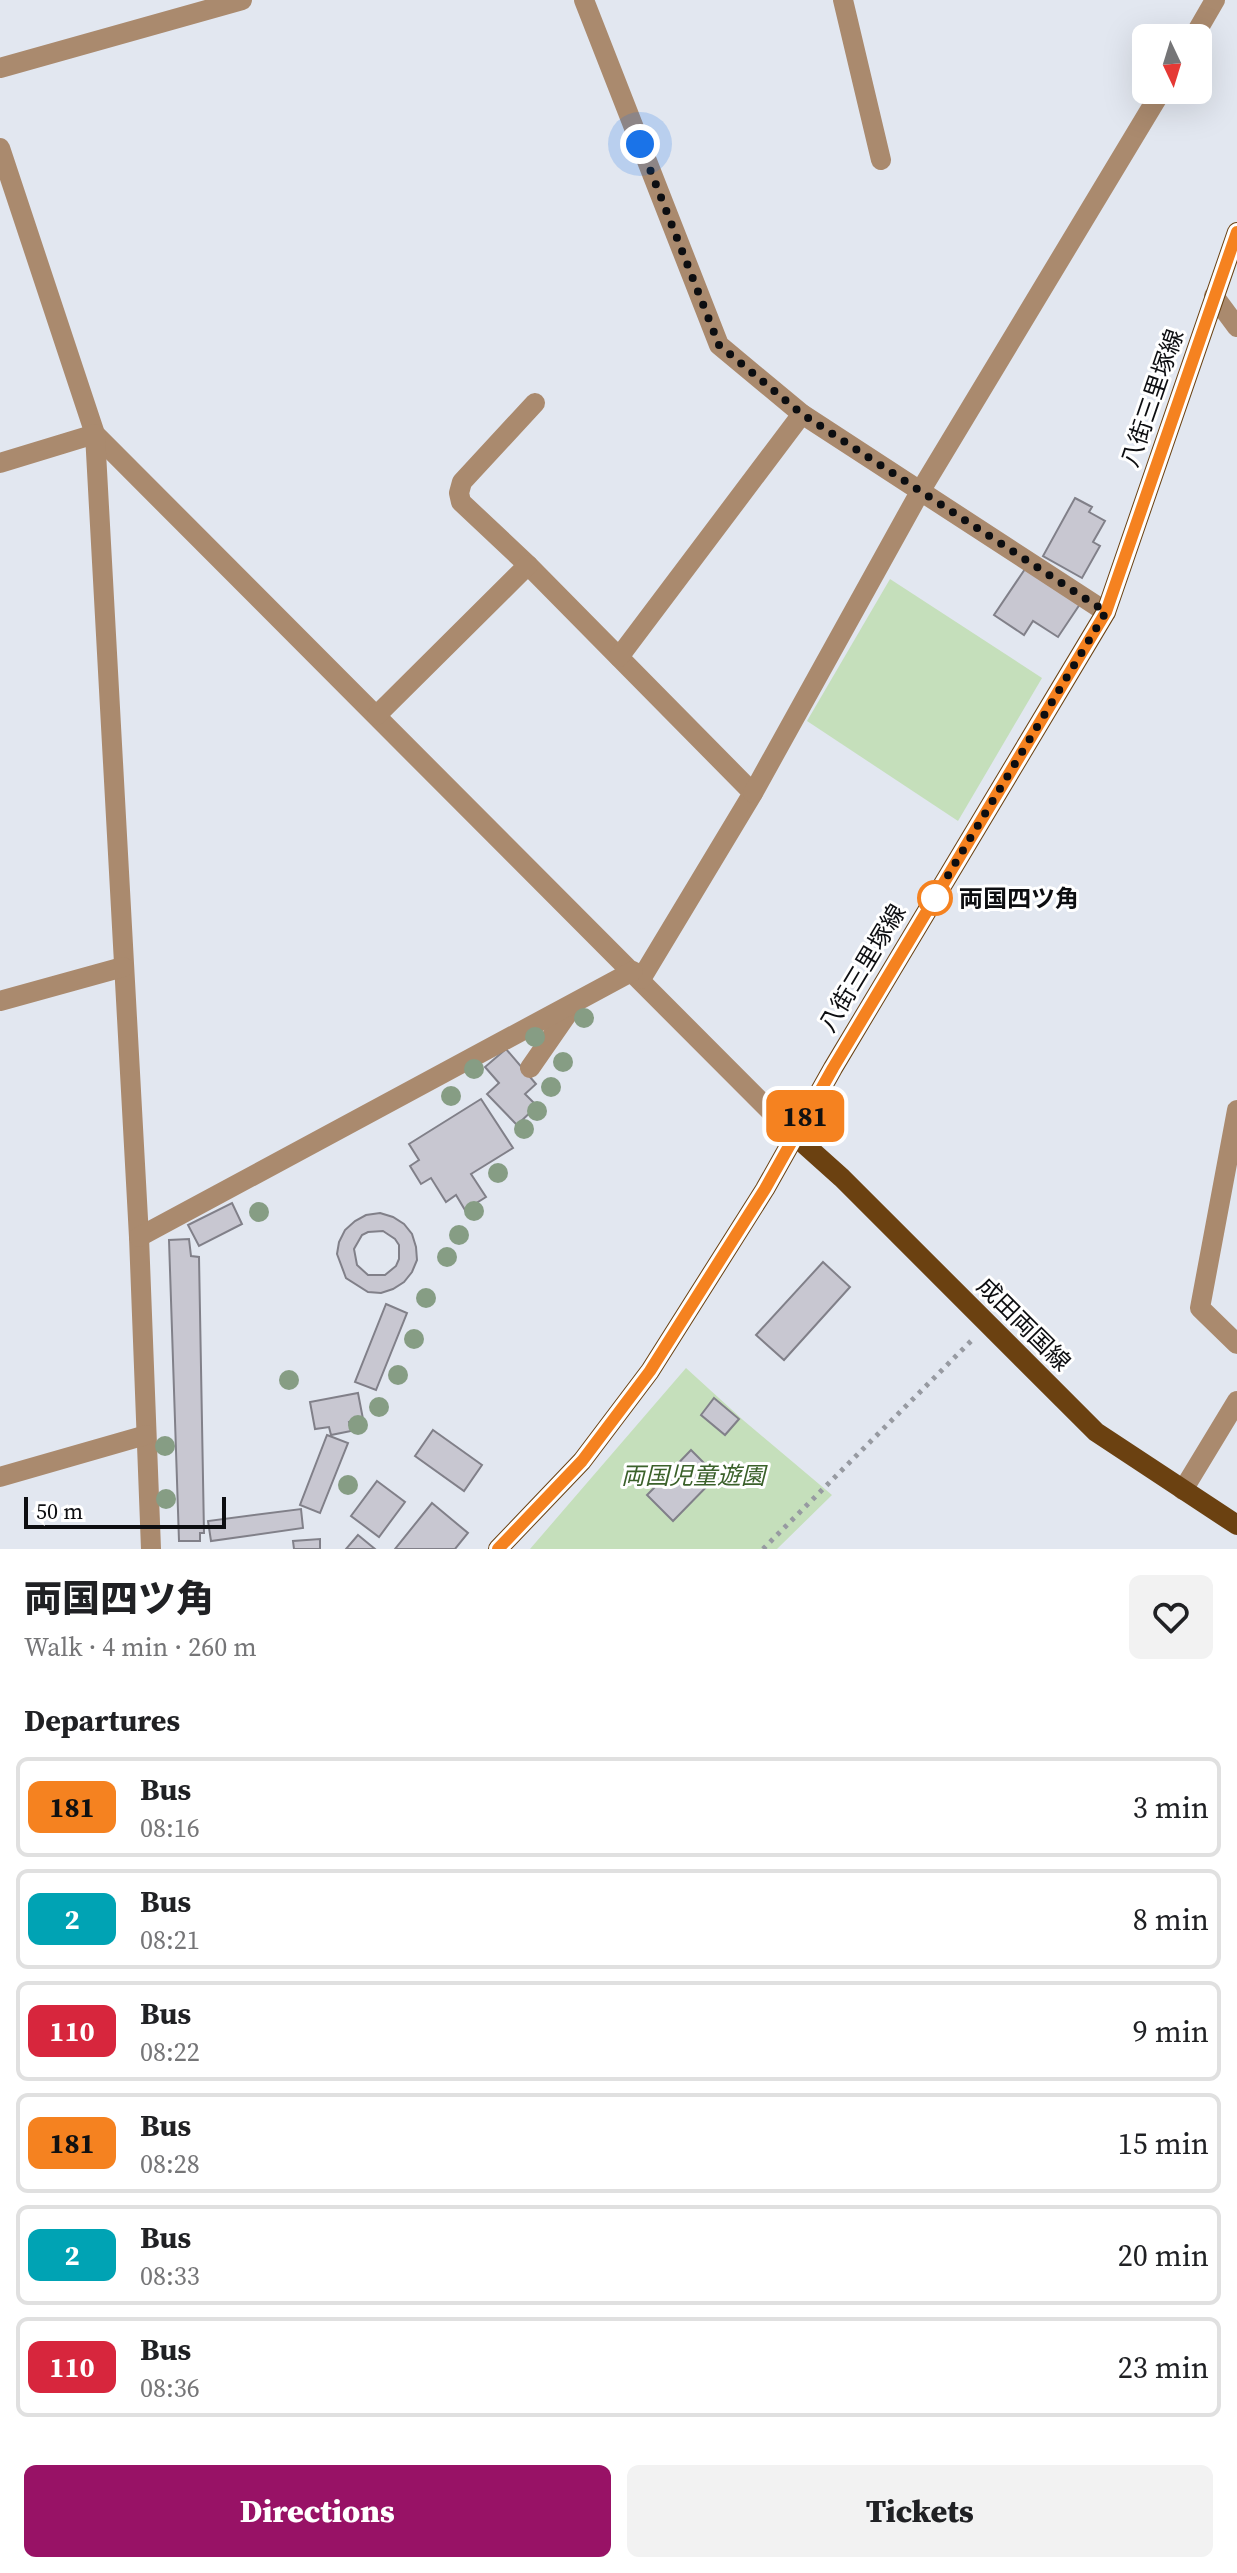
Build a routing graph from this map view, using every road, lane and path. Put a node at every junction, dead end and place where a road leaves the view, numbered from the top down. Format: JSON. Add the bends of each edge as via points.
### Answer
{"nodes":[{"id":1,"x":242,"y":0,"type":"edge"},
{"id":2,"x":584,"y":0,"type":"edge"},
{"id":3,"x":843,"y":0,"type":"edge"},
{"id":4,"x":1215,"y":0,"type":"edge"},
{"id":5,"x":1201,"y":24,"type":"edge"},
{"id":6,"x":0,"y":68,"type":"edge"},
{"id":7,"x":1154,"y":104,"type":"edge"},
{"id":8,"x":0,"y":148,"type":"edge"},
{"id":9,"x":881,"y":160,"type":"dead end"},
{"id":10,"x":1237,"y":232,"type":"edge"},
{"id":11,"x":1214,"y":296,"type":"junction"},
{"id":12,"x":1237,"y":327,"type":"edge"},
{"id":13,"x":535,"y":403,"type":"dead end"},
{"id":14,"x":802,"y":414,"type":"junction"},
{"id":15,"x":95,"y":434,"type":"junction"},
{"id":16,"x":0,"y":463,"type":"edge"},
{"id":17,"x":921,"y":490,"type":"junction"},
{"id":18,"x":528,"y":565,"type":"junction"},
{"id":19,"x":1106,"y":612,"type":"junction"},
{"id":20,"x":619,"y":657,"type":"junction"},
{"id":21,"x":377,"y":715,"type":"junction"},
{"id":22,"x":753,"y":793,"type":"junction"},
{"id":23,"x":123,"y":967,"type":"junction"},
{"id":24,"x":637,"y":975,"type":"junction"},
{"id":25,"x":0,"y":1001,"type":"edge"},
{"id":26,"x":576,"y":1002,"type":"junction"},
{"id":27,"x":530,"y":1068,"type":"dead end"},
{"id":28,"x":1237,"y":1110,"type":"edge"},
{"id":29,"x":794,"y":1135,"type":"junction"},
{"id":30,"x":139,"y":1237,"type":"junction"},
{"id":31,"x":987,"y":1325,"type":"junction"},
{"id":32,"x":1237,"y":1344,"type":"edge"},
{"id":33,"x":1237,"y":1401,"type":"edge"},
{"id":34,"x":146,"y":1435,"type":"junction"},
{"id":35,"x":0,"y":1477,"type":"edge"},
{"id":36,"x":1183,"y":1490,"type":"junction"},
{"id":37,"x":1237,"y":1525,"type":"edge"},
{"id":38,"x":151,"y":1549,"type":"edge"},
{"id":39,"x":498,"y":1549,"type":"edge"},
{"id":40,"x":763,"y":1549,"type":"edge"}],
"edges":[{"from":1,"to":6,"type":"street"},
{"from":2,"to":14,"type":"street","via":[[719,345]]},
{"from":3,"to":9,"type":"street"},
{"from":4,"to":5,"type":"street"},
{"from":7,"to":17,"type":"street"},
{"from":8,"to":15,"type":"street"},
{"from":10,"to":11,"type":"main road","name":"八街三里塚線"},
{"from":11,"to":12,"type":"street"},
{"from":11,"to":19,"type":"main road","name":"八街三里塚線"},
{"from":13,"to":18,"type":"street","via":[[462,482],[459,493],[461,502]]},
{"from":14,"to":17,"type":"street"},
{"from":14,"to":20,"type":"street"},
{"from":15,"to":16,"type":"street"},
{"from":15,"to":21,"type":"street"},
{"from":15,"to":23,"type":"street"},
{"from":17,"to":19,"type":"street"},
{"from":17,"to":22,"type":"street"},
{"from":18,"to":20,"type":"street"},
{"from":18,"to":21,"type":"street"},
{"from":19,"to":29,"type":"main road","name":"八街三里塚線"},
{"from":20,"to":22,"type":"street"},
{"from":21,"to":24,"type":"street"},
{"from":22,"to":24,"type":"street"},
{"from":23,"to":25,"type":"street"},
{"from":23,"to":30,"type":"street"},
{"from":24,"to":26,"type":"street"},
{"from":24,"to":29,"type":"street"},
{"from":26,"to":27,"type":"street"},
{"from":26,"to":30,"type":"street"},
{"from":28,"to":32,"type":"street","via":[[1200,1308]]},
{"from":29,"to":31,"type":"main road","name":"成田両国線"},
{"from":29,"to":39,"type":"main road","name":"八街三里塚線","via":[[650,1371],[582,1461]]},
{"from":30,"to":34,"type":"street"},
{"from":31,"to":36,"type":"main road","name":"成田両国線","via":[[1096,1432]]},
{"from":31,"to":40,"type":"path"},
{"from":33,"to":36,"type":"street"},
{"from":34,"to":35,"type":"street"},
{"from":34,"to":38,"type":"street"},
{"from":36,"to":37,"type":"main road","name":"成田両国線"}]}
